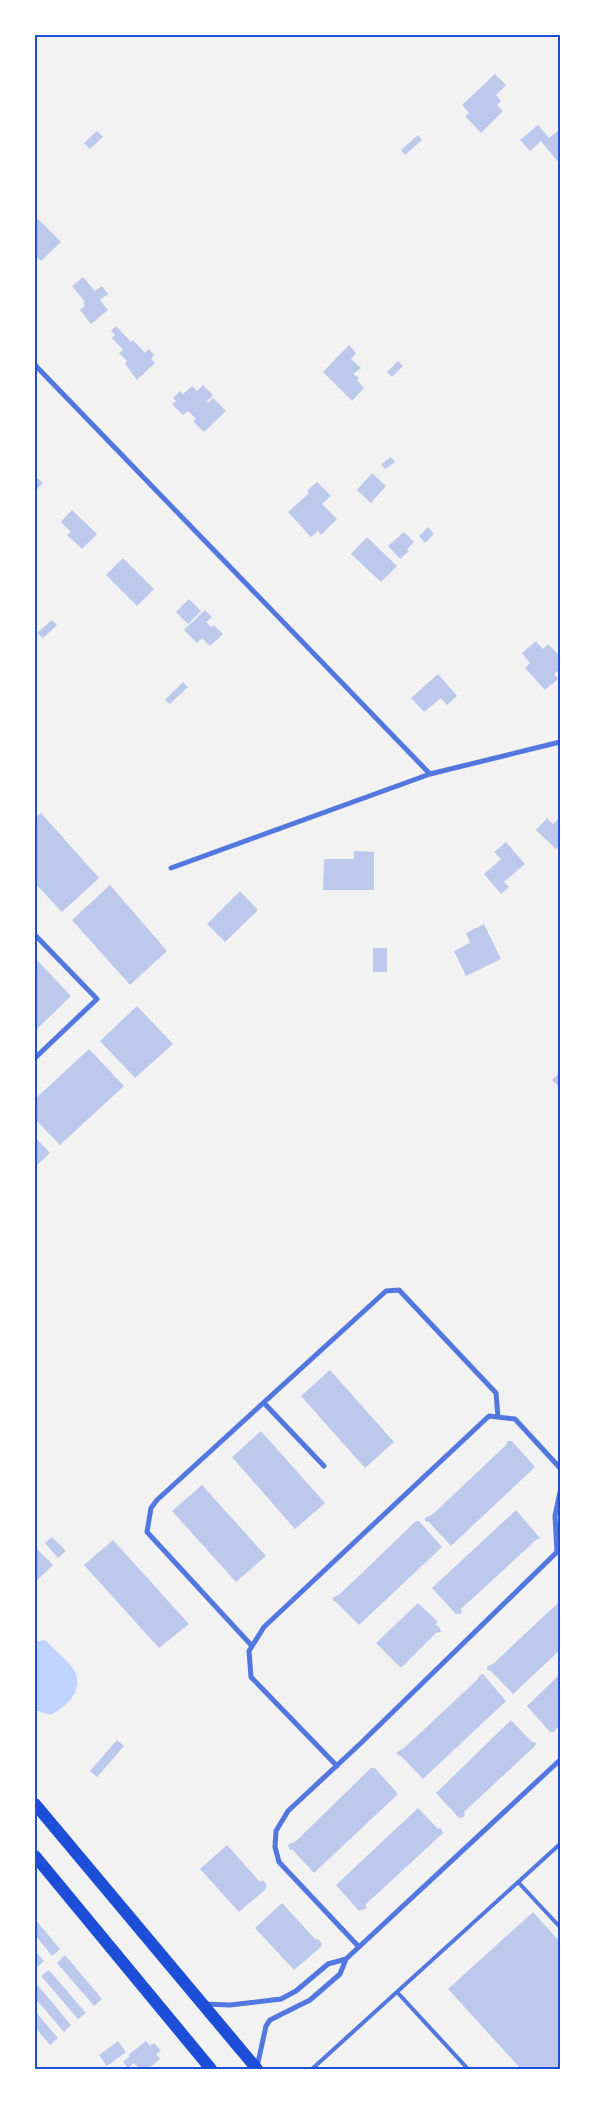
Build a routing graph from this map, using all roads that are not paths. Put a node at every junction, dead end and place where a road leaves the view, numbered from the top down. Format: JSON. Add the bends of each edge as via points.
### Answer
{"nodes":[{"id":1,"x":35,"y":365,"type":"edge"},
{"id":2,"x":560,"y":742,"type":"edge"},
{"id":3,"x":430,"y":774,"type":"junction"},
{"id":4,"x":172,"y":868,"type":"dead end"},
{"id":5,"x":35,"y":935,"type":"edge"},
{"id":6,"x":35,"y":1058,"type":"edge"},
{"id":7,"x":264,"y":1403,"type":"junction"},
{"id":8,"x":498,"y":1418,"type":"junction"},
{"id":9,"x":324,"y":1466,"type":"dead end"},
{"id":10,"x":560,"y":1468,"type":"edge"},
{"id":11,"x":560,"y":1492,"type":"edge"},
{"id":12,"x":559,"y":1553,"type":"edge"},
{"id":13,"x":252,"y":1646,"type":"junction"},
{"id":14,"x":560,"y":1760,"type":"edge"},
{"id":15,"x":337,"y":1766,"type":"junction"},
{"id":16,"x":35,"y":1804,"type":"edge"},
{"id":17,"x":560,"y":1844,"type":"edge"},
{"id":18,"x":35,"y":1856,"type":"edge"},
{"id":19,"x":518,"y":1882,"type":"junction"},
{"id":20,"x":559,"y":1926,"type":"edge"},
{"id":21,"x":359,"y":1947,"type":"junction"},
{"id":22,"x":346,"y":1960,"type":"junction"},
{"id":23,"x":397,"y":1992,"type":"junction"},
{"id":24,"x":202,"y":2004,"type":"junction"},
{"id":25,"x":211,"y":2069,"type":"edge"},
{"id":26,"x":257,"y":2069,"type":"edge"},
{"id":27,"x":312,"y":2069,"type":"edge"},
{"id":28,"x":468,"y":2069,"type":"edge"}],
"edges":[{"from":1,"to":3,"type":"street"},
{"from":2,"to":3,"type":"street"},
{"from":3,"to":4,"type":"street"},
{"from":5,"to":6,"type":"street","via":[[97,999]]},
{"from":7,"to":8,"type":"street","via":[[386,1291],[393,1289],[399,1290],[496,1394]]},
{"from":7,"to":9,"type":"street"},
{"from":7,"to":13,"type":"street","via":[[157,1500],[147,1523],[147,1532]]},
{"from":8,"to":10,"type":"street","via":[[515,1419]]},
{"from":8,"to":13,"type":"street","via":[[489,1416],[462,1441],[264,1627]]},
{"from":11,"to":12,"type":"street","via":[[555,1516]]},
{"from":12,"to":15,"type":"street"},
{"from":13,"to":15,"type":"street","via":[[249,1651],[251,1677]]},
{"from":14,"to":21,"type":"street"},
{"from":15,"to":21,"type":"street","via":[[288,1811],[276,1831],[275,1847],[279,1862]]},
{"from":16,"to":24,"type":"main road"},
{"from":17,"to":19,"type":"lane"},
{"from":18,"to":25,"type":"main road"},
{"from":19,"to":20,"type":"lane"},
{"from":19,"to":23,"type":"lane"},
{"from":21,"to":22,"type":"street"},
{"from":22,"to":24,"type":"street","via":[[328,1964],[296,1991],[281,1999],[230,2005]]},
{"from":22,"to":26,"type":"street","via":[[340,1974],[310,2000],[270,2020]]},
{"from":23,"to":27,"type":"lane"},
{"from":23,"to":28,"type":"lane"},
{"from":24,"to":26,"type":"main road"}]}
